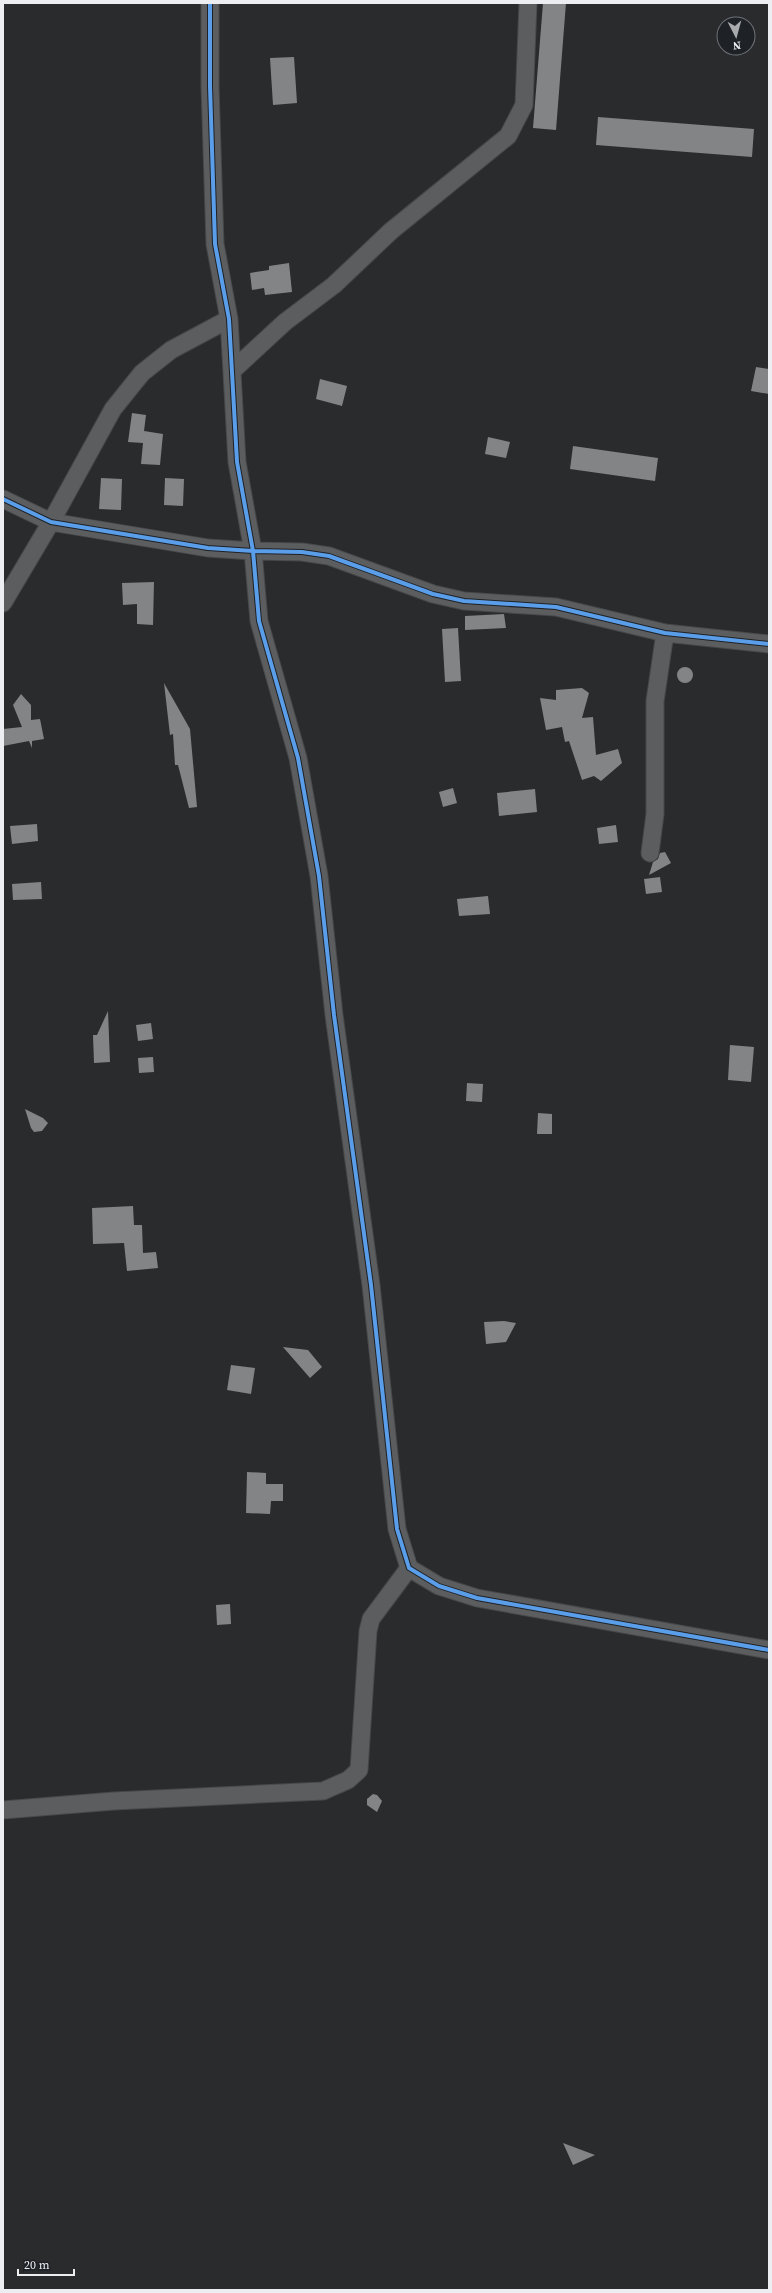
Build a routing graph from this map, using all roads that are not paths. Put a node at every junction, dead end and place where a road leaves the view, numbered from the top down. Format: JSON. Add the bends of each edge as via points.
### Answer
{"nodes":[{"id":1,"x":210,"y":3,"type":"edge"},
{"id":2,"x":528,"y":3,"type":"edge"},
{"id":3,"x":229,"y":319,"type":"junction"},
{"id":4,"x":232,"y":371,"type":"junction"},
{"id":5,"x":3,"y":499,"type":"edge"},
{"id":6,"x":51,"y":522,"type":"junction"},
{"id":7,"x":253,"y":551,"type":"junction"},
{"id":8,"x":3,"y":603,"type":"edge"},
{"id":9,"x":665,"y":633,"type":"junction"},
{"id":10,"x":769,"y":644,"type":"edge"},
{"id":11,"x":650,"y":853,"type":"dead end"},
{"id":12,"x":409,"y":1568,"type":"junction"},
{"id":13,"x":769,"y":1650,"type":"edge"},
{"id":14,"x":3,"y":1810,"type":"edge"}],
"edges":[{"from":1,"to":3,"type":"street","via":[[210,86],[216,244]]},
{"from":2,"to":4,"type":"street","via":[[524,105],[508,136],[391,231],[334,284],[285,322]]},
{"from":3,"to":4,"type":"street"},
{"from":3,"to":6,"type":"street","via":[[171,350],[142,373],[113,410]]},
{"from":4,"to":7,"type":"street","via":[[236,462]]},
{"from":5,"to":6,"type":"street"},
{"from":6,"to":7,"type":"street","via":[[208,548]]},
{"from":6,"to":8,"type":"street"},
{"from":7,"to":9,"type":"street","via":[[302,552],[329,556],[433,594],[464,601],[556,607]]},
{"from":7,"to":12,"type":"street","via":[[259,621],[298,758],[319,876],[334,1015],[371,1285],[397,1529]]},
{"from":9,"to":10,"type":"street"},
{"from":9,"to":11,"type":"street","via":[[655,702],[655,814]]},
{"from":12,"to":13,"type":"street","via":[[439,1586],[477,1598]]},
{"from":12,"to":14,"type":"street","via":[[371,1619],[359,1770],[348,1780],[323,1791],[114,1801]]}]}
